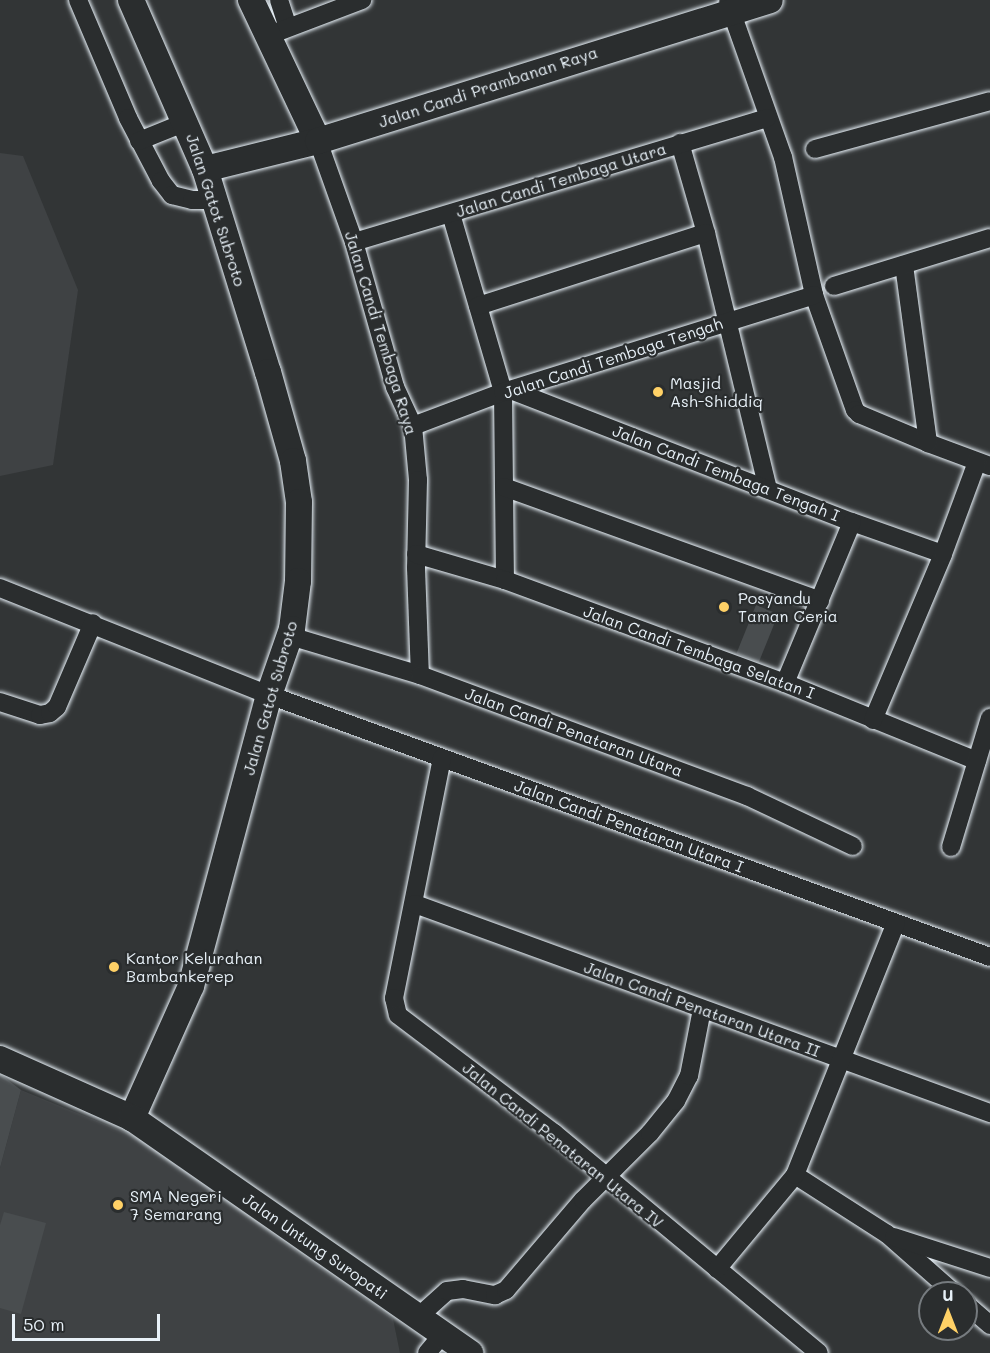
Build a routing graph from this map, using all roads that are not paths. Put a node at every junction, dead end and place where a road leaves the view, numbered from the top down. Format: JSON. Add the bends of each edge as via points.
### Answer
{"nodes":[{"id":1,"x":78,"y":0,"type":"edge"},
{"id":2,"x":131,"y":0,"type":"edge"},
{"id":3,"x":251,"y":0,"type":"edge"},
{"id":4,"x":279,"y":0,"type":"edge"},
{"id":5,"x":362,"y":0,"type":"edge"},
{"id":6,"x":770,"y":0,"type":"edge"},
{"id":7,"x":730,"y":5,"type":"edge"},
{"id":8,"x":278,"y":31,"type":"junction"},
{"id":9,"x":990,"y":101,"type":"edge"},
{"id":10,"x":767,"y":118,"type":"junction"},
{"id":11,"x":186,"y":122,"type":"junction"},
{"id":12,"x":139,"y":141,"type":"junction"},
{"id":13,"x":318,"y":141,"type":"junction"},
{"id":14,"x":680,"y":143,"type":"junction"},
{"id":15,"x":815,"y":149,"type":"dead end"},
{"id":16,"x":205,"y":169,"type":"junction"},
{"id":17,"x":215,"y":200,"type":"junction"},
{"id":18,"x":451,"y":214,"type":"junction"},
{"id":19,"x":706,"y":233,"type":"junction"},
{"id":20,"x":990,"y":238,"type":"edge"},
{"id":21,"x":354,"y":242,"type":"junction"},
{"id":22,"x":904,"y":265,"type":"junction"},
{"id":23,"x":834,"y":286,"type":"dead end"},
{"id":24,"x":814,"y":295,"type":"junction"},
{"id":25,"x":478,"y":306,"type":"junction"},
{"id":26,"x":727,"y":321,"type":"junction"},
{"id":27,"x":507,"y":391,"type":"junction"},
{"id":28,"x":413,"y":426,"type":"junction"},
{"id":29,"x":928,"y":443,"type":"junction"},
{"id":30,"x":984,"y":464,"type":"edge"},
{"id":31,"x":504,"y":488,"type":"junction"},
{"id":32,"x":768,"y":490,"type":"junction"},
{"id":33,"x":852,"y":522,"type":"junction"},
{"id":34,"x":416,"y":554,"type":"junction"},
{"id":35,"x":943,"y":554,"type":"junction"},
{"id":36,"x":505,"y":580,"type":"junction"},
{"id":37,"x":0,"y":588,"type":"edge"},
{"id":38,"x":820,"y":601,"type":"junction"},
{"id":39,"x":93,"y":623,"type":"junction"},
{"id":40,"x":290,"y":636,"type":"junction"},
{"id":41,"x":420,"y":675,"type":"junction"},
{"id":42,"x":785,"y":683,"type":"junction"},
{"id":43,"x":269,"y":695,"type":"junction"},
{"id":44,"x":0,"y":702,"type":"edge"},
{"id":45,"x":990,"y":718,"type":"edge"},
{"id":46,"x":873,"y":720,"type":"junction"},
{"id":47,"x":442,"y":758,"type":"junction"},
{"id":48,"x":977,"y":762,"type":"junction"},
{"id":49,"x":853,"y":846,"type":"dead end"},
{"id":50,"x":951,"y":847,"type":"dead end"},
{"id":51,"x":415,"y":904,"type":"junction"},
{"id":52,"x":896,"y":923,"type":"junction"},
{"id":53,"x":990,"y":957,"type":"edge"},
{"id":54,"x":702,"y":1009,"type":"junction"},
{"id":55,"x":0,"y":1059,"type":"edge"},
{"id":56,"x":842,"y":1059,"type":"junction"},
{"id":57,"x":990,"y":1113,"type":"edge"},
{"id":58,"x":132,"y":1118,"type":"junction"},
{"id":59,"x":795,"y":1175,"type":"junction"},
{"id":60,"x":605,"y":1177,"type":"junction"},
{"id":61,"x":887,"y":1234,"type":"junction"},
{"id":62,"x":990,"y":1268,"type":"edge"},
{"id":63,"x":717,"y":1269,"type":"junction"},
{"id":64,"x":940,"y":1281,"type":"edge"},
{"id":65,"x":978,"y":1314,"type":"edge"},
{"id":66,"x":417,"y":1318,"type":"junction"},
{"id":67,"x":990,"y":1324,"type":"edge"},
{"id":68,"x":434,"y":1344,"type":"edge"},
{"id":69,"x":470,"y":1353,"type":"edge"},
{"id":70,"x":819,"y":1353,"type":"edge"}],
"edges":[{"from":1,"to":12,"type":"street"},
{"from":2,"to":11,"type":"street","name":"Jalan Gatot Subroto"},
{"from":3,"to":8,"type":"street"},
{"from":4,"to":8,"type":"street"},
{"from":5,"to":8,"type":"street"},
{"from":6,"to":7,"type":"street","name":"Jalan Candi Prambanan Raya"},
{"from":7,"to":10,"type":"street"},
{"from":7,"to":13,"type":"street","name":"Jalan Candi Prambanan Raya"},
{"from":8,"to":13,"type":"street"},
{"from":9,"to":15,"type":"street"},
{"from":10,"to":14,"type":"street","name":"Jalan Candi Tembaga Utara"},
{"from":10,"to":24,"type":"street","via":[[783,157]]},
{"from":11,"to":12,"type":"street"},
{"from":11,"to":16,"type":"street","name":"Jalan Gatot Subroto"},
{"from":12,"to":17,"type":"street","via":[[172,195]]},
{"from":13,"to":16,"type":"street","name":"Jalan Candi Prambanan Raya"},
{"from":13,"to":21,"type":"street","name":"Jalan Candi Tembaga Raya"},
{"from":14,"to":18,"type":"street","name":"Jalan Candi Tembaga Utara"},
{"from":14,"to":19,"type":"street"},
{"from":16,"to":17,"type":"street","name":"Jalan Gatot Subroto"},
{"from":17,"to":40,"type":"street","name":"Jalan Gatot Subroto","via":[[293,461],[299,540]]},
{"from":18,"to":21,"type":"street","name":"Jalan Candi Tembaga Utara"},
{"from":18,"to":25,"type":"street"},
{"from":19,"to":25,"type":"street"},
{"from":19,"to":26,"type":"street"},
{"from":20,"to":22,"type":"street"},
{"from":21,"to":28,"type":"street","name":"Jalan Candi Tembaga Raya","via":[[395,387]]},
{"from":22,"to":23,"type":"street"},
{"from":22,"to":29,"type":"street"},
{"from":24,"to":26,"type":"street","name":"Jalan Candi Tembaga Tengah"},
{"from":24,"to":29,"type":"street","via":[[855,410]]},
{"from":25,"to":27,"type":"street"},
{"from":26,"to":27,"type":"street","name":"Jalan Candi Tembaga Tengah"},
{"from":26,"to":32,"type":"street"},
{"from":27,"to":28,"type":"street","name":"Jalan Candi Tembaga Tengah"},
{"from":27,"to":31,"type":"street"},
{"from":27,"to":32,"type":"street","name":"Jalan Candi Tembaga Tengah I"},
{"from":28,"to":34,"type":"street","name":"Jalan Candi Tembaga Raya","via":[[418,480]]},
{"from":29,"to":30,"type":"street"},
{"from":30,"to":35,"type":"street"},
{"from":31,"to":36,"type":"street"},
{"from":31,"to":38,"type":"street"},
{"from":32,"to":33,"type":"street","name":"Jalan Candi Tembaga Tengah I"},
{"from":33,"to":35,"type":"street","name":"Jalan Candi Tembaga Tengah I"},
{"from":33,"to":38,"type":"street"},
{"from":34,"to":36,"type":"street","name":"Jalan Candi Tembaga Selatan I"},
{"from":34,"to":41,"type":"street","name":"Jalan Candi Tembaga Raya"},
{"from":35,"to":46,"type":"street"},
{"from":36,"to":42,"type":"street","name":"Jalan Candi Tembaga Selatan I"},
{"from":37,"to":39,"type":"street","name":"Jalan Candi Penataran Utara I"},
{"from":38,"to":42,"type":"street"},
{"from":39,"to":43,"type":"street","name":"Jalan Candi Penataran Utara I"},
{"from":39,"to":44,"type":"street","via":[[57,707],[50,713],[40,715]]},
{"from":40,"to":41,"type":"street","name":"Jalan Candi Penataran Utara"},
{"from":40,"to":43,"type":"street","name":"Jalan Gatot Subroto"},
{"from":41,"to":49,"type":"street","name":"Jalan Candi Penataran Utara","via":[[747,796]]},
{"from":42,"to":46,"type":"street","name":"Jalan Candi Tembaga Selatan I"},
{"from":43,"to":47,"type":"street","name":"Jalan Candi Penataran Utara I"},
{"from":43,"to":58,"type":"street","name":"Jalan Gatot Subroto","via":[[191,986]]},
{"from":45,"to":48,"type":"street"},
{"from":46,"to":48,"type":"street","name":"Jalan Candi Tembaga Selatan I"},
{"from":47,"to":51,"type":"street","name":"Jalan Candi Penataran Utara IV"},
{"from":47,"to":52,"type":"street","name":"Jalan Candi Penataran Utara I"},
{"from":48,"to":50,"type":"street"},
{"from":51,"to":54,"type":"street","name":"Jalan Candi Penataran Utara II"},
{"from":51,"to":60,"type":"street","name":"Jalan Candi Penataran Utara IV","via":[[394,999],[398,1015],[554,1133]]},
{"from":52,"to":53,"type":"street","name":"Jalan Candi Penataran Utara I"},
{"from":52,"to":56,"type":"street"},
{"from":54,"to":56,"type":"street","name":"Jalan Candi Penataran Utara II"},
{"from":54,"to":60,"type":"street","via":[[682,1092],[650,1133]]},
{"from":55,"to":58,"type":"street","name":"Jalan Untung Suropati"},
{"from":56,"to":57,"type":"street","name":"Jalan Candi Penataran Utara II"},
{"from":56,"to":59,"type":"street"},
{"from":58,"to":66,"type":"street","name":"Jalan Untung Suropati"},
{"from":59,"to":61,"type":"street"},
{"from":59,"to":63,"type":"street"},
{"from":60,"to":63,"type":"street","name":"Jalan Candi Penataran Utara IV"},
{"from":60,"to":66,"type":"street","via":[[506,1290],[491,1295],[452,1289],[442,1293]]},
{"from":61,"to":62,"type":"street"},
{"from":61,"to":64,"type":"street"},
{"from":63,"to":70,"type":"street","name":"Jalan Candi Penataran Utara IV"},
{"from":65,"to":67,"type":"street"},
{"from":66,"to":68,"type":"street","name":"Jalan Untung Suropati"},
{"from":68,"to":69,"type":"street","name":"Jalan Untung Suropati"}]}
